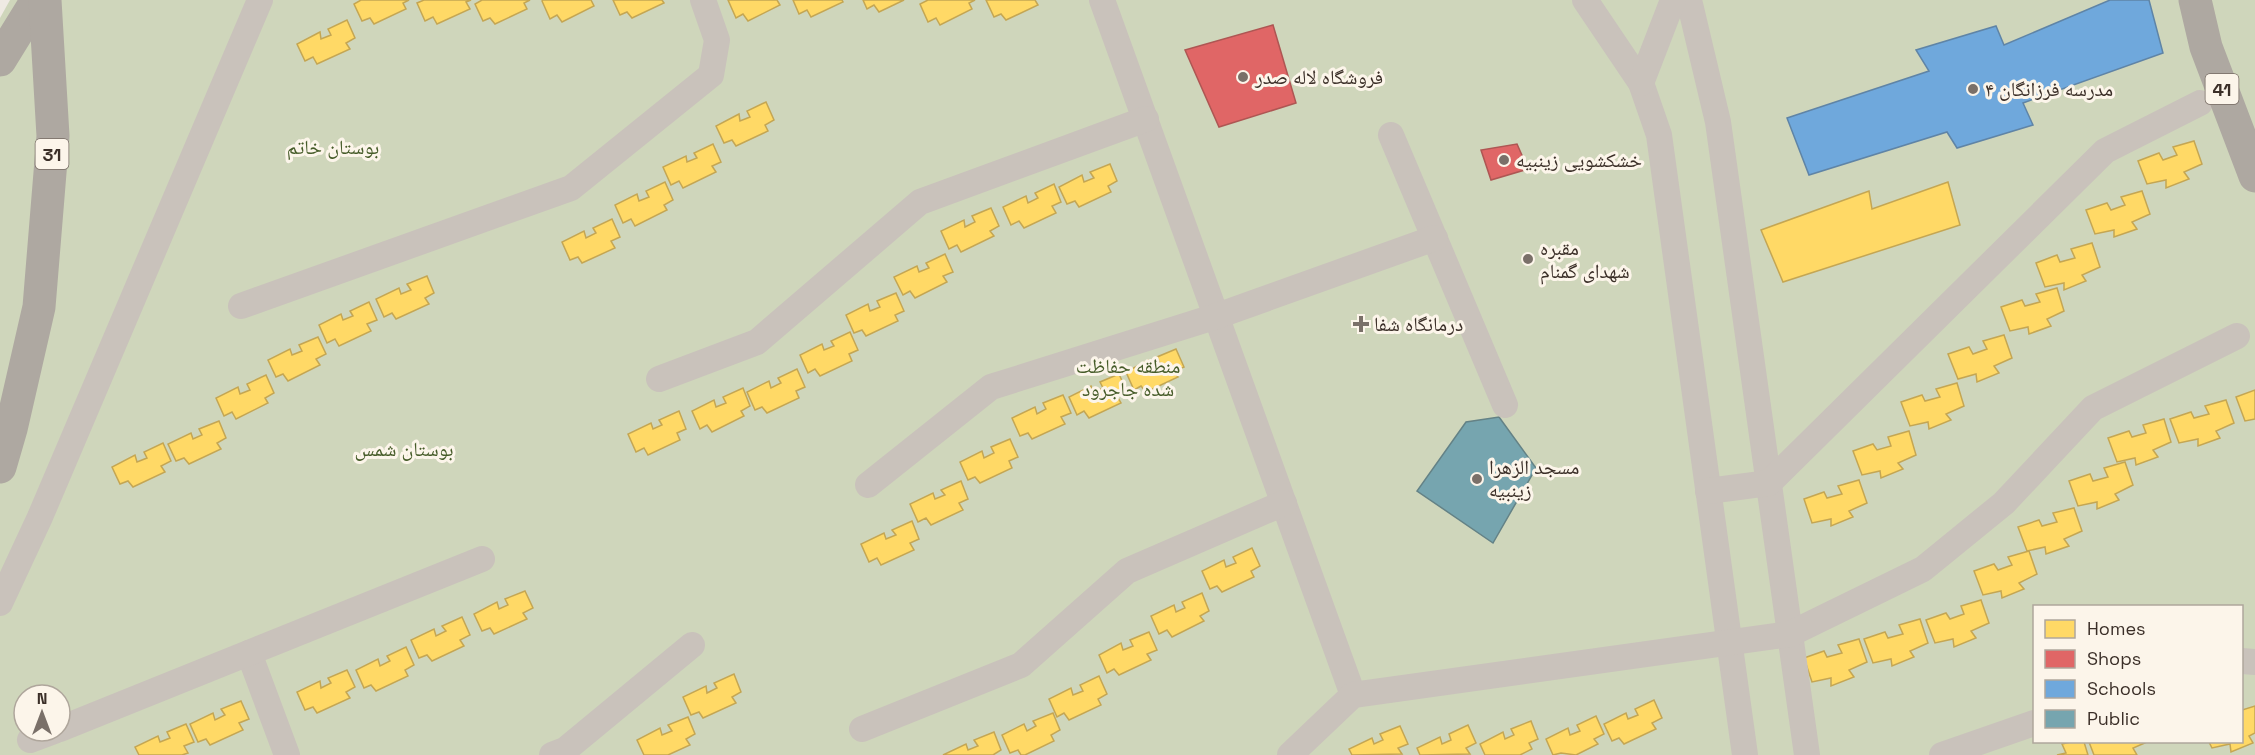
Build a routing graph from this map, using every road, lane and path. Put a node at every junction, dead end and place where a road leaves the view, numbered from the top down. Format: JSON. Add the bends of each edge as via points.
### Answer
{"nodes":[{"id":1,"x":37,"y":0,"type":"edge"},
{"id":2,"x":45,"y":0,"type":"edge"},
{"id":3,"x":260,"y":0,"type":"edge"},
{"id":4,"x":703,"y":0,"type":"edge"},
{"id":5,"x":1102,"y":0,"type":"edge"},
{"id":6,"x":1585,"y":0,"type":"edge"},
{"id":7,"x":1674,"y":0,"type":"edge"},
{"id":8,"x":1689,"y":0,"type":"edge"},
{"id":9,"x":2194,"y":0,"type":"edge"},
{"id":10,"x":0,"y":60,"type":"edge"},
{"id":11,"x":1641,"y":83,"type":"junction"},
{"id":12,"x":2200,"y":103,"type":"dead end"},
{"id":13,"x":1146,"y":119,"type":"junction"},
{"id":14,"x":1391,"y":135,"type":"dead end"},
{"id":15,"x":2255,"y":176,"type":"edge"},
{"id":16,"x":1435,"y":238,"type":"junction"},
{"id":17,"x":241,"y":306,"type":"dead end"},
{"id":18,"x":1217,"y":316,"type":"junction"},
{"id":19,"x":2237,"y":336,"type":"dead end"},
{"id":20,"x":659,"y":379,"type":"dead end"},
{"id":21,"x":1505,"y":405,"type":"dead end"},
{"id":22,"x":0,"y":467,"type":"edge"},
{"id":23,"x":1769,"y":483,"type":"junction"},
{"id":24,"x":868,"y":485,"type":"dead end"},
{"id":25,"x":1708,"y":491,"type":"junction"},
{"id":26,"x":1284,"y":503,"type":"junction"},
{"id":27,"x":482,"y":559,"type":"dead end"},
{"id":28,"x":0,"y":603,"type":"edge"},
{"id":29,"x":1790,"y":634,"type":"junction"},
{"id":30,"x":1730,"y":643,"type":"junction"},
{"id":31,"x":692,"y":645,"type":"dead end"},
{"id":32,"x":249,"y":653,"type":"junction"},
{"id":33,"x":1353,"y":695,"type":"junction"},
{"id":34,"x":2033,"y":723,"type":"edge"},
{"id":35,"x":72,"y":724,"type":"edge"},
{"id":36,"x":862,"y":729,"type":"dead end"},
{"id":37,"x":287,"y":755,"type":"edge"},
{"id":38,"x":552,"y":755,"type":"edge"},
{"id":39,"x":1290,"y":755,"type":"edge"},
{"id":40,"x":1745,"y":755,"type":"edge"},
{"id":41,"x":1807,"y":755,"type":"edge"},
{"id":42,"x":1942,"y":755,"type":"edge"}],
"edges":[{"from":1,"to":10,"type":"highway"},
{"from":2,"to":22,"type":"highway","number":"31","via":[[53,136],[39,307]]},
{"from":3,"to":28,"type":"street"},
{"from":4,"to":17,"type":"street","via":[[717,40],[711,75],[571,188]]},
{"from":5,"to":13,"type":"street"},
{"from":6,"to":11,"type":"street"},
{"from":7,"to":11,"type":"street"},
{"from":8,"to":23,"type":"street","via":[[1718,122]]},
{"from":9,"to":15,"type":"highway","number":"41","via":[[2206,47]]},
{"from":11,"to":25,"type":"street","via":[[1659,135]]},
{"from":12,"to":23,"type":"street","via":[[2105,151]]},
{"from":13,"to":18,"type":"street"},
{"from":13,"to":20,"type":"street","via":[[920,202],[757,342]]},
{"from":14,"to":16,"type":"street"},
{"from":16,"to":18,"type":"street"},
{"from":16,"to":21,"type":"street"},
{"from":18,"to":24,"type":"street","via":[[991,387]]},
{"from":18,"to":26,"type":"street"},
{"from":19,"to":29,"type":"street","via":[[2093,408],[2004,503],[1923,568]]},
{"from":23,"to":25,"type":"street"},
{"from":23,"to":29,"type":"street"},
{"from":25,"to":30,"type":"street"},
{"from":26,"to":33,"type":"street"},
{"from":26,"to":36,"type":"street","via":[[1127,571],[1021,665]]},
{"from":27,"to":32,"type":"street"},
{"from":29,"to":30,"type":"street"},
{"from":29,"to":41,"type":"street"},
{"from":30,"to":33,"type":"street"},
{"from":30,"to":40,"type":"street"},
{"from":31,"to":38,"type":"street","via":[[566,750]]},
{"from":32,"to":35,"type":"street"},
{"from":32,"to":37,"type":"street"},
{"from":33,"to":39,"type":"street"},
{"from":34,"to":42,"type":"street"}]}
